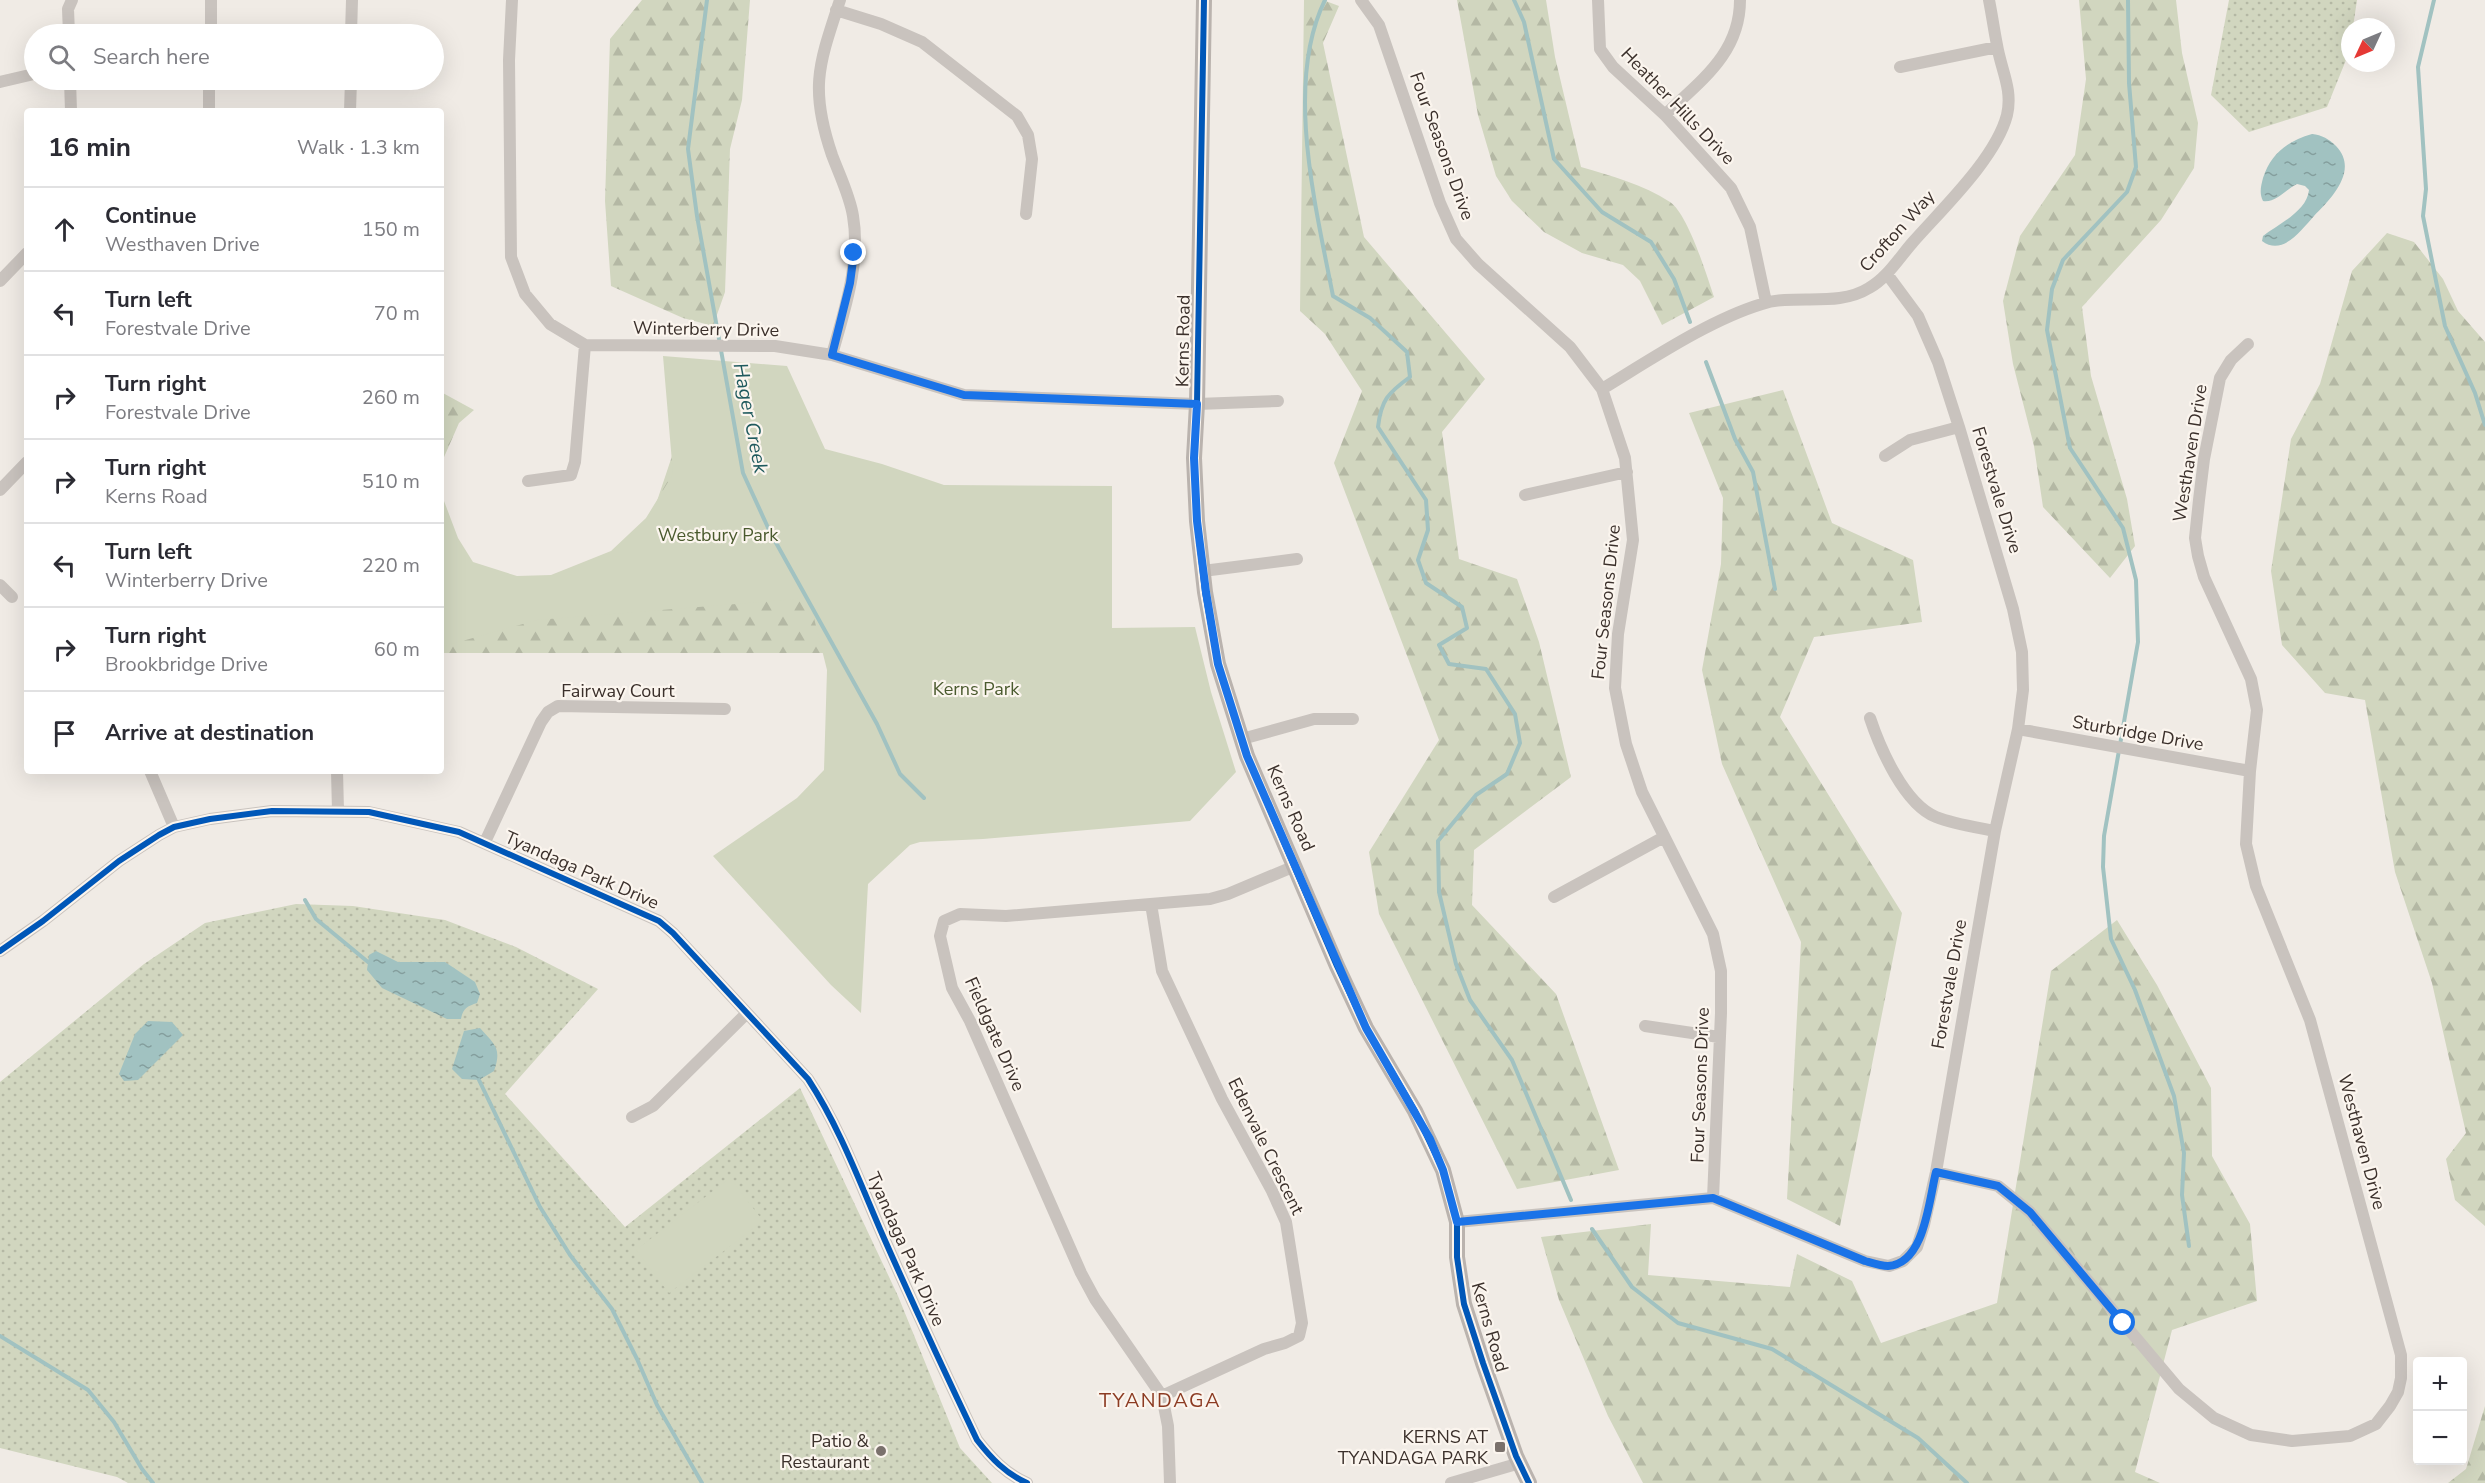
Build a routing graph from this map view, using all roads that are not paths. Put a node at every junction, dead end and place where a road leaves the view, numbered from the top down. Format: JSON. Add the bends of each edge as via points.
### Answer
{"nodes":[{"id":1,"x":72,"y":0,"type":"edge"},
{"id":2,"x":211,"y":0,"type":"edge"},
{"id":3,"x":352,"y":0,"type":"edge"},
{"id":4,"x":512,"y":0,"type":"edge"},
{"id":5,"x":1204,"y":0,"type":"edge"},
{"id":6,"x":1361,"y":0,"type":"edge"},
{"id":7,"x":1598,"y":0,"type":"edge"},
{"id":8,"x":1740,"y":0,"type":"edge"},
{"id":9,"x":1989,"y":0,"type":"edge"},
{"id":10,"x":838,"y":5,"type":"edge"},
{"id":11,"x":69,"y":24,"type":"edge"},
{"id":12,"x":211,"y":24,"type":"edge"},
{"id":13,"x":351,"y":24,"type":"edge"},
{"id":14,"x":1997,"y":47,"type":"junction"},
{"id":15,"x":1900,"y":67,"type":"dead end"},
{"id":16,"x":24,"y":76,"type":"edge"},
{"id":17,"x":0,"y":82,"type":"edge"},
{"id":18,"x":70,"y":90,"type":"edge"},
{"id":19,"x":209,"y":90,"type":"edge"},
{"id":20,"x":351,"y":90,"type":"edge"},
{"id":21,"x":71,"y":108,"type":"edge"},
{"id":22,"x":209,"y":108,"type":"edge"},
{"id":23,"x":350,"y":108,"type":"edge"},
{"id":24,"x":1665,"y":115,"type":"junction"},
{"id":25,"x":1026,"y":214,"type":"dead end"},
{"id":26,"x":24,"y":256,"type":"edge"},
{"id":27,"x":1887,"y":274,"type":"junction"},
{"id":28,"x":0,"y":281,"type":"edge"},
{"id":29,"x":1766,"y":302,"type":"junction"},
{"id":30,"x":2248,"y":344,"type":"dead end"},
{"id":31,"x":585,"y":345,"type":"junction"},
{"id":32,"x":832,"y":355,"type":"junction"},
{"id":33,"x":1602,"y":389,"type":"junction"},
{"id":34,"x":1278,"y":401,"type":"dead end"},
{"id":35,"x":1197,"y":404,"type":"junction"},
{"id":36,"x":1959,"y":427,"type":"junction"},
{"id":37,"x":1885,"y":456,"type":"dead end"},
{"id":38,"x":24,"y":465,"type":"edge"},
{"id":39,"x":1627,"y":472,"type":"junction"},
{"id":40,"x":528,"y":481,"type":"dead end"},
{"id":41,"x":0,"y":490,"type":"edge"},
{"id":42,"x":1525,"y":495,"type":"dead end"},
{"id":43,"x":1297,"y":559,"type":"dead end"},
{"id":44,"x":1203,"y":571,"type":"junction"},
{"id":45,"x":0,"y":585,"type":"edge"},
{"id":46,"x":12,"y":597,"type":"dead end"},
{"id":47,"x":725,"y":709,"type":"dead end"},
{"id":48,"x":1870,"y":718,"type":"dead end"},
{"id":49,"x":1353,"y":719,"type":"dead end"},
{"id":50,"x":2018,"y":729,"type":"junction"},
{"id":51,"x":1242,"y":739,"type":"junction"},
{"id":52,"x":2250,"y":771,"type":"junction"},
{"id":53,"x":151,"y":774,"type":"edge"},
{"id":54,"x":337,"y":774,"type":"edge"},
{"id":55,"x":338,"y":811,"type":"junction"},
{"id":56,"x":174,"y":828,"type":"junction"},
{"id":57,"x":1995,"y":831,"type":"junction"},
{"id":58,"x":1664,"y":837,"type":"junction"},
{"id":59,"x":485,"y":842,"type":"junction"},
{"id":60,"x":1295,"y":866,"type":"junction"},
{"id":61,"x":1554,"y":897,"type":"dead end"},
{"id":62,"x":1151,"y":904,"type":"junction"},
{"id":63,"x":0,"y":951,"type":"edge"},
{"id":64,"x":747,"y":1013,"type":"junction"},
{"id":65,"x":1645,"y":1026,"type":"dead end"},
{"id":66,"x":1719,"y":1037,"type":"junction"},
{"id":67,"x":632,"y":1117,"type":"dead end"},
{"id":68,"x":1936,"y":1172,"type":"junction"},
{"id":69,"x":1713,"y":1198,"type":"junction"},
{"id":70,"x":1457,"y":1222,"type":"junction"},
{"id":71,"x":1162,"y":1396,"type":"junction"},
{"id":72,"x":1520,"y":1463,"type":"junction"},
{"id":73,"x":1027,"y":1483,"type":"edge"},
{"id":74,"x":1170,"y":1483,"type":"edge"},
{"id":75,"x":1451,"y":1483,"type":"edge"},
{"id":76,"x":1529,"y":1483,"type":"edge"}],
"edges":[{"from":1,"to":11,"type":"street"},
{"from":2,"to":12,"type":"street"},
{"from":3,"to":13,"type":"street"},
{"from":4,"to":31,"type":"street","via":[[511,257],[531,302],[550,324]]},
{"from":5,"to":35,"type":"street","name":"Kerns Road"},
{"from":6,"to":33,"type":"street","name":"Four Seasons Drive","via":[[1379,25],[1456,239],[1478,264],[1570,347]]},
{"from":7,"to":24,"type":"street","name":"Heather Hills Drive","via":[[1600,49],[1613,67]]},
{"from":8,"to":24,"type":"street","via":[[1733,41],[1714,68]]},
{"from":9,"to":14,"type":"street","name":"Crofton Way"},
{"from":10,"to":25,"type":"street","via":[[922,42],[1017,116],[1028,135],[1032,159]]},
{"from":10,"to":32,"type":"street","via":[[823,49],[818,92],[825,135],[854,215],[854,253]]},
{"from":14,"to":15,"type":"street"},
{"from":14,"to":27,"type":"street","name":"Crofton Way","via":[[2010,91],[2000,133],[1974,173]]},
{"from":16,"to":17,"type":"street"},
{"from":18,"to":21,"type":"street"},
{"from":19,"to":22,"type":"street"},
{"from":20,"to":23,"type":"street"},
{"from":24,"to":29,"type":"street","name":"Heather Hills Drive","via":[[1731,188],[1750,227]]},
{"from":26,"to":28,"type":"street"},
{"from":27,"to":29,"type":"street","name":"Crofton Way","via":[[1869,289],[1835,299]]},
{"from":27,"to":36,"type":"street","name":"Forestvale Drive","via":[[1918,316]]},
{"from":29,"to":33,"type":"street","name":"Crofton Way","via":[[1704,330]]},
{"from":30,"to":52,"type":"street","name":"Westhaven Drive","via":[[2220,378],[2204,459],[2195,538],[2204,577],[2251,679],[2257,710]]},
{"from":31,"to":32,"type":"street","name":"Winterberry Drive","via":[[775,346]]},
{"from":31,"to":40,"type":"street","via":[[571,474]]},
{"from":32,"to":35,"type":"street","name":"Winterberry Drive","via":[[964,395]]},
{"from":33,"to":39,"type":"street","name":"Four Seasons Drive"},
{"from":34,"to":35,"type":"street","name":"Winterberry Drive"},
{"from":35,"to":44,"type":"street","name":"Kerns Road","via":[[1194,458]]},
{"from":36,"to":37,"type":"street","via":[[1910,440]]},
{"from":36,"to":50,"type":"street","name":"Forestvale Drive","via":[[2013,609],[2022,662]]},
{"from":38,"to":41,"type":"street"},
{"from":39,"to":42,"type":"street"},
{"from":39,"to":58,"type":"street","name":"Four Seasons Drive","via":[[1633,540],[1617,634],[1615,688],[1626,744],[1642,792]]},
{"from":43,"to":44,"type":"street"},
{"from":44,"to":51,"type":"street","name":"Kerns Road","via":[[1218,664]]},
{"from":45,"to":46,"type":"street"},
{"from":47,"to":59,"type":"street","name":"Fairway Court","via":[[558,706],[541,722]]},
{"from":48,"to":57,"type":"street","via":[[1880,747],[1910,797],[1934,816]]},
{"from":49,"to":51,"type":"street","via":[[1314,719]]},
{"from":50,"to":52,"type":"street","name":"Sturbridge Drive"},
{"from":50,"to":57,"type":"street","name":"Forestvale Drive"},
{"from":51,"to":60,"type":"street","name":"Kerns Road"},
{"from":52,"to":68,"type":"street","name":"Westhaven Drive","via":[[2246,844],[2256,886],[2310,1020],[2401,1355],[2398,1392],[2376,1424],[2350,1436],[2292,1441],[2251,1435],[2214,1418],[2180,1389],[2030,1212],[1998,1186]]},
{"from":53,"to":56,"type":"street"},
{"from":54,"to":55,"type":"street"},
{"from":55,"to":56,"type":"street","name":"Tyandaga Park Drive","via":[[234,814]]},
{"from":55,"to":59,"type":"street","name":"Tyandaga Park Drive","via":[[369,812],[430,824]]},
{"from":56,"to":63,"type":"street","name":"Tyandaga Park Drive","via":[[141,846]]},
{"from":57,"to":68,"type":"street","name":"Forestvale Drive"},
{"from":58,"to":61,"type":"street"},
{"from":58,"to":66,"type":"street","name":"Four Seasons Drive","via":[[1713,934],[1720,971]]},
{"from":59,"to":64,"type":"street","name":"Tyandaga Park Drive","via":[[659,921]]},
{"from":60,"to":62,"type":"street","name":"Fieldgate Drive","via":[[1210,899]]},
{"from":60,"to":70,"type":"street","name":"Kerns Road","via":[[1366,1028],[1430,1139]]},
{"from":62,"to":71,"type":"street","name":"Edenvale Crescent","via":[[1162,971],[1222,1100],[1286,1222],[1302,1323],[1299,1336]]},
{"from":62,"to":71,"type":"street","name":"Fieldgate Drive","via":[[1006,916],[960,914],[944,921],[940,936],[951,988],[970,1021],[1081,1273]]},
{"from":64,"to":67,"type":"street","via":[[653,1106]]},
{"from":64,"to":73,"type":"street","name":"Tyandaga Park Drive","via":[[808,1079],[822,1100],[977,1440],[992,1459]]},
{"from":65,"to":66,"type":"street"},
{"from":66,"to":69,"type":"street","name":"Four Seasons Drive"},
{"from":68,"to":69,"type":"street","name":"Forestvale Drive","via":[[1917,1247],[1903,1261],[1888,1266],[1865,1261]]},
{"from":69,"to":70,"type":"street","name":"Forestvale Drive"},
{"from":70,"to":72,"type":"street","name":"Kerns Road","via":[[1464,1304]]},
{"from":71,"to":74,"type":"street","name":"Fieldgate Drive","via":[[1168,1426]]},
{"from":72,"to":75,"type":"street"},
{"from":72,"to":76,"type":"street","name":"Kerns Road"}]}
